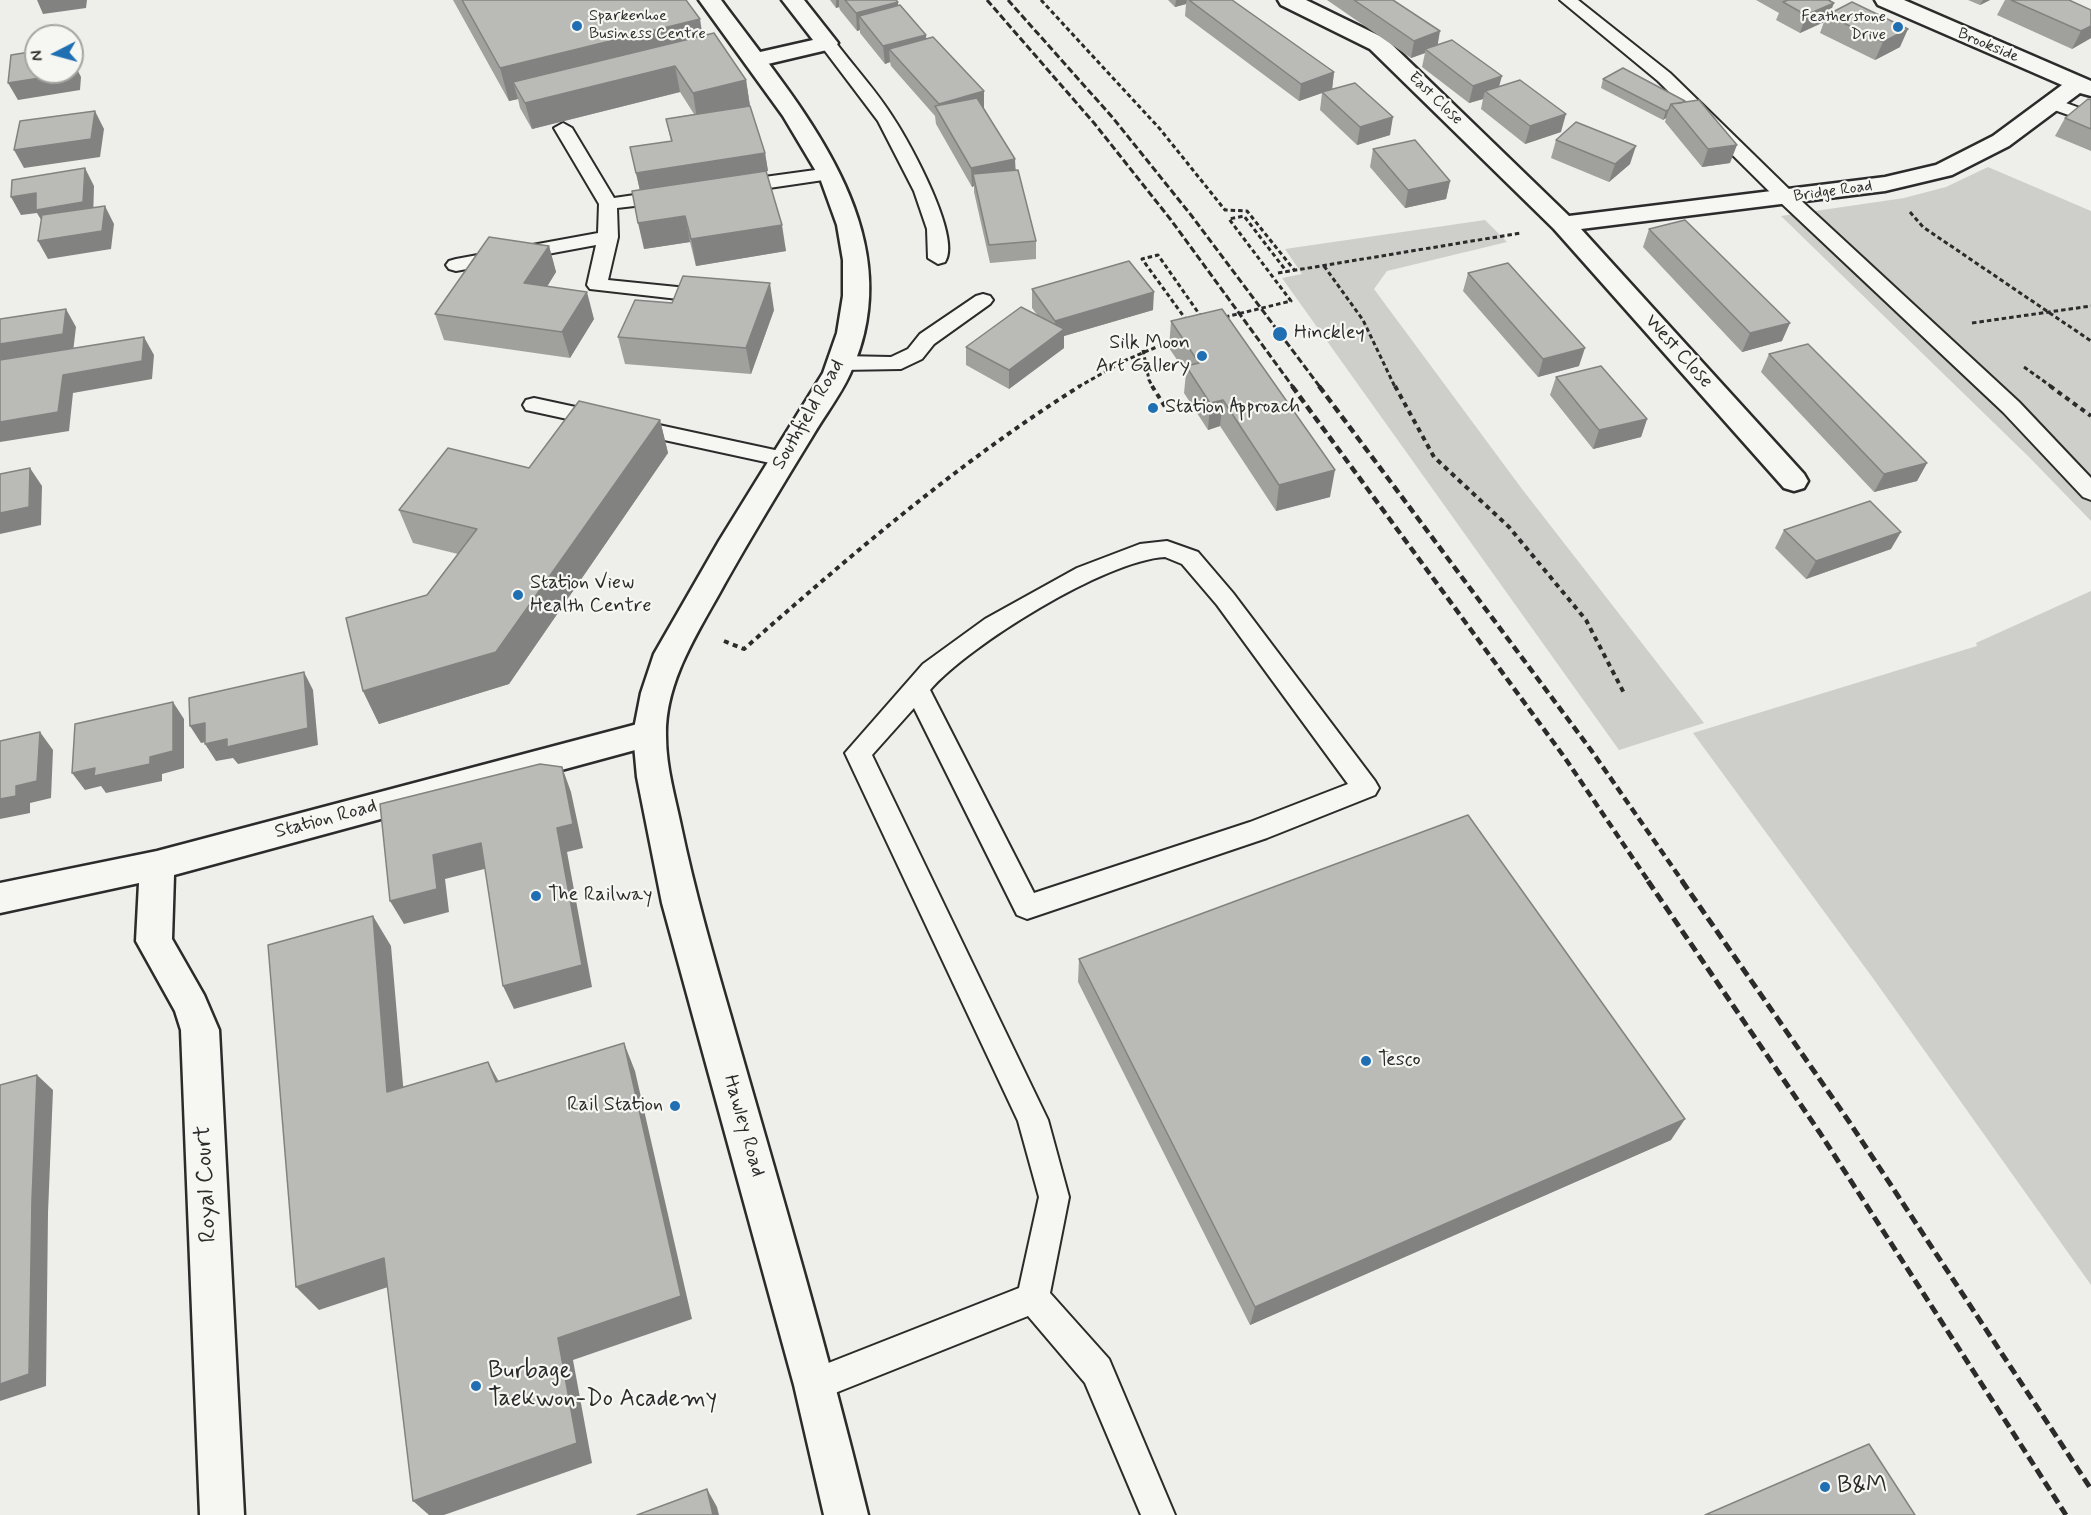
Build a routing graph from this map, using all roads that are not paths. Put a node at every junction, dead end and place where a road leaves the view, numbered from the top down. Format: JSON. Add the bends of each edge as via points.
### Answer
{"nodes":[{"id":1,"x":710,"y":0,"type":"edge"},
{"id":2,"x":793,"y":0,"type":"edge"},
{"id":3,"x":1289,"y":0,"type":"edge"},
{"id":4,"x":1568,"y":0,"type":"edge"},
{"id":5,"x":1886,"y":0,"type":"edge"},
{"id":6,"x":827,"y":43,"type":"junction"},
{"id":7,"x":755,"y":60,"type":"junction"},
{"id":8,"x":2084,"y":86,"type":"edge"},
{"id":9,"x":2052,"y":103,"type":"junction"},
{"id":10,"x":2091,"y":118,"type":"edge"},
{"id":11,"x":564,"y":128,"type":"edge"},
{"id":12,"x":830,"y":174,"type":"junction"},
{"id":13,"x":713,"y":190,"type":"edge"},
{"id":14,"x":690,"y":193,"type":"edge"},
{"id":15,"x":1787,"y":198,"type":"junction"},
{"id":16,"x":608,"y":204,"type":"junction"},
{"id":17,"x":1563,"y":224,"type":"junction"},
{"id":18,"x":608,"y":237,"type":"junction"},
{"id":19,"x":938,"y":258,"type":"dead end"},
{"id":20,"x":456,"y":265,"type":"dead end"},
{"id":21,"x":687,"y":294,"type":"edge"},
{"id":22,"x":983,"y":300,"type":"dead end"},
{"id":23,"x":841,"y":363,"type":"junction"},
{"id":24,"x":534,"y":405,"type":"dead end"},
{"id":25,"x":784,"y":459,"type":"junction"},
{"id":26,"x":1794,"y":481,"type":"dead end"},
{"id":27,"x":2091,"y":492,"type":"edge"},
{"id":28,"x":917,"y":689,"type":"junction"},
{"id":29,"x":649,"y":734,"type":"junction"},
{"id":30,"x":157,"y":865,"type":"junction"},
{"id":31,"x":0,"y":898,"type":"edge"},
{"id":32,"x":1033,"y":1298,"type":"junction"},
{"id":33,"x":815,"y":1385,"type":"junction"},
{"id":34,"x":222,"y":1515,"type":"edge"},
{"id":35,"x":846,"y":1515,"type":"edge"},
{"id":36,"x":1158,"y":1515,"type":"edge"}],
"edges":[{"from":1,"to":7,"type":"street","name":"Southfield Road"},
{"from":2,"to":6,"type":"street"},
{"from":3,"to":17,"type":"street","name":"East Close","via":[[1378,44]]},
{"from":4,"to":15,"type":"lane","via":[[1664,77]]},
{"from":5,"to":8,"type":"street","name":"Brookside"},
{"from":6,"to":7,"type":"street"},
{"from":6,"to":19,"type":"lane","via":[[886,120],[923,191],[937,230]]},
{"from":7,"to":12,"type":"street","name":"Southfield Road"},
{"from":8,"to":9,"type":"street","name":"Bridge Road"},
{"from":9,"to":10,"type":"lane"},
{"from":9,"to":15,"type":"street","name":"Bridge Road","via":[[2001,141],[1944,170],[1885,184]]},
{"from":11,"to":16,"type":"lane"},
{"from":12,"to":13,"type":"lane"},
{"from":12,"to":23,"type":"street","name":"Southfield Road","via":[[849,225],[856,260],[855,315]]},
{"from":14,"to":16,"type":"lane"},
{"from":15,"to":17,"type":"street","name":"Bridge Road"},
{"from":15,"to":27,"type":"lane","via":[[2011,408]]},
{"from":16,"to":18,"type":"lane"},
{"from":17,"to":26,"type":"street","name":"West Close"},
{"from":18,"to":20,"type":"lane"},
{"from":18,"to":21,"type":"lane","via":[[597,285]]},
{"from":22,"to":23,"type":"lane","via":[[927,339],[915,354],[894,364]]},
{"from":23,"to":25,"type":"street","name":"Southfield Road"},
{"from":24,"to":25,"type":"lane"},
{"from":25,"to":29,"type":"street","name":"Southfield Road","via":[[670,654]]},
{"from":28,"to":28,"type":"lane","via":[[1027,907],[1258,830],[1366,789],[1226,598],[1190,558],[1167,549],[1148,550],[1084,574],[993,625]]},
{"from":28,"to":32,"type":"lane","via":[[858,753],[1033,1120],[1054,1197]]},
{"from":29,"to":30,"type":"street","name":"Station Road"},
{"from":29,"to":33,"type":"street","name":"Hawley Road","via":[[680,903]]},
{"from":30,"to":31,"type":"street","name":"Station Road"},
{"from":30,"to":34,"type":"street","name":"Royal Court","via":[[154,941],[200,1030]]},
{"from":32,"to":33,"type":"lane"},
{"from":32,"to":36,"type":"lane","via":[[1097,1371]]},
{"from":33,"to":35,"type":"street","name":"Hawley Road"}]}
